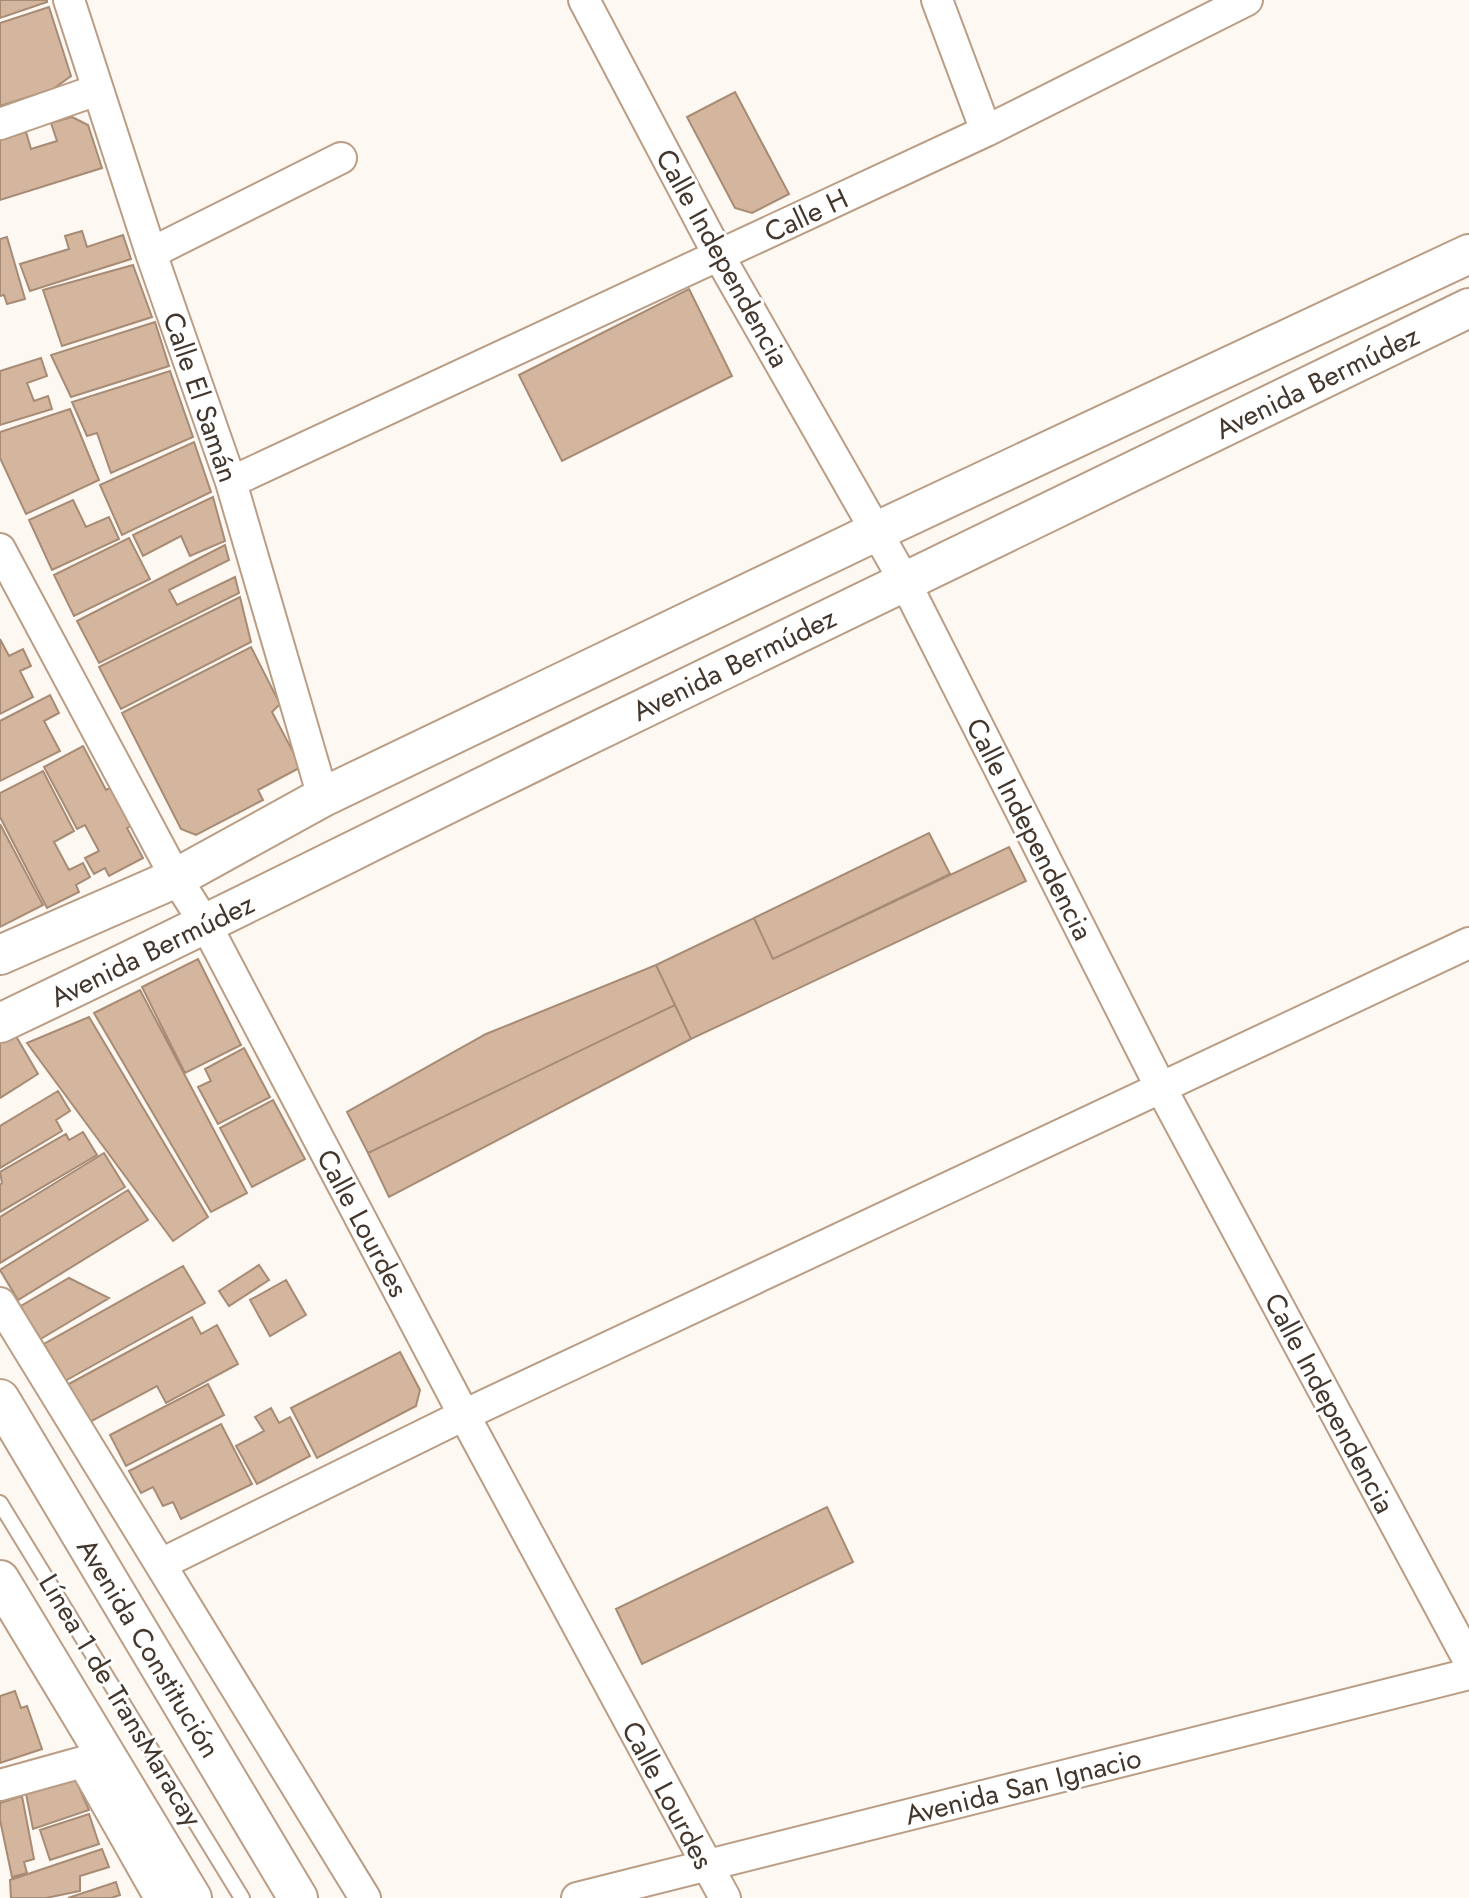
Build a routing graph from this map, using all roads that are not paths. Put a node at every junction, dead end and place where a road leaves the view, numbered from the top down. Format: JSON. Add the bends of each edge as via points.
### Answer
{"nodes":[{"id":1,"x":69,"y":0,"type":"edge"},
{"id":2,"x":584,"y":0,"type":"edge"},
{"id":3,"x":937,"y":0,"type":"edge"},
{"id":4,"x":1247,"y":0,"type":"edge"},
{"id":5,"x":97,"y":90,"type":"junction"},
{"id":6,"x":0,"y":124,"type":"edge"},
{"id":7,"x":986,"y":131,"type":"junction"},
{"id":8,"x":341,"y":158,"type":"dead end"},
{"id":9,"x":151,"y":253,"type":"junction"},
{"id":10,"x":1469,"y":254,"type":"edge"},
{"id":11,"x":719,"y":256,"type":"junction"},
{"id":12,"x":1469,"y":308,"type":"edge"},
{"id":13,"x":231,"y":482,"type":"junction"},
{"id":14,"x":875,"y":532,"type":"junction"},
{"id":15,"x":0,"y":549,"type":"edge"},
{"id":16,"x":904,"y":580,"type":"junction"},
{"id":17,"x":323,"y":797,"type":"junction"},
{"id":18,"x":176,"y":878,"type":"junction"},
{"id":19,"x":206,"y":925,"type":"junction"},
{"id":20,"x":1469,"y":943,"type":"edge"},
{"id":21,"x":0,"y":955,"type":"edge"},
{"id":22,"x":0,"y":1023,"type":"edge"},
{"id":23,"x":1161,"y":1088,"type":"junction"},
{"id":24,"x":0,"y":1303,"type":"edge"},
{"id":25,"x":0,"y":1399,"type":"edge"},
{"id":26,"x":464,"y":1415,"type":"junction"},
{"id":27,"x":0,"y":1503,"type":"edge"},
{"id":28,"x":161,"y":1564,"type":"junction"},
{"id":29,"x":0,"y":1580,"type":"edge"},
{"id":30,"x":1469,"y":1661,"type":"edge"},
{"id":31,"x":1469,"y":1674,"type":"edge"},
{"id":32,"x":0,"y":1785,"type":"edge"},
{"id":33,"x":707,"y":1866,"type":"junction"},
{"id":34,"x":160,"y":1898,"type":"edge"},
{"id":35,"x":192,"y":1898,"type":"edge"},
{"id":36,"x":242,"y":1898,"type":"edge"},
{"id":37,"x":298,"y":1898,"type":"edge"},
{"id":38,"x":365,"y":1898,"type":"edge"},
{"id":39,"x":577,"y":1898,"type":"edge"},
{"id":40,"x":725,"y":1898,"type":"edge"}],
"edges":[{"from":1,"to":5,"type":"street","name":"Calle El Samán"},
{"from":2,"to":11,"type":"street","name":"Calle Independencia"},
{"from":3,"to":7,"type":"street"},
{"from":4,"to":7,"type":"street","name":"Calle H"},
{"from":5,"to":6,"type":"street"},
{"from":5,"to":9,"type":"street","name":"Calle El Samán"},
{"from":7,"to":11,"type":"street","name":"Calle H"},
{"from":8,"to":9,"type":"street"},
{"from":9,"to":13,"type":"street","name":"Calle El Samán"},
{"from":10,"to":14,"type":"street","name":"Avenida Bermúdez"},
{"from":11,"to":13,"type":"street","name":"Calle H"},
{"from":11,"to":14,"type":"street","name":"Calle Independencia"},
{"from":12,"to":16,"type":"street","name":"Avenida Bermúdez"},
{"from":13,"to":17,"type":"street","name":"Calle El Samán"},
{"from":14,"to":16,"type":"street","name":"Calle Independencia"},
{"from":14,"to":17,"type":"street","name":"Avenida Bermúdez"},
{"from":15,"to":18,"type":"street","name":"Calle Lourdes"},
{"from":16,"to":19,"type":"street","name":"Avenida Bermúdez"},
{"from":16,"to":23,"type":"street","name":"Calle Independencia"},
{"from":17,"to":18,"type":"street","name":"Avenida Bermúdez"},
{"from":18,"to":19,"type":"street","name":"Calle Lourdes"},
{"from":18,"to":21,"type":"street","name":"Avenida Bermúdez"},
{"from":19,"to":22,"type":"street","name":"Avenida Bermúdez"},
{"from":19,"to":26,"type":"street","name":"Calle Lourdes"},
{"from":20,"to":23,"type":"street"},
{"from":23,"to":26,"type":"street"},
{"from":23,"to":30,"type":"street","name":"Calle Independencia"},
{"from":24,"to":28,"type":"street"},
{"from":25,"to":37,"type":"street","name":"Avenida Constitución"},
{"from":26,"to":28,"type":"street"},
{"from":26,"to":33,"type":"street","name":"Calle Lourdes"},
{"from":27,"to":36,"type":"lane","name":"Línea 1 de TransMaracay"},
{"from":28,"to":38,"type":"street"},
{"from":29,"to":35,"type":"street"},
{"from":31,"to":33,"type":"street","name":"Avenida San Ignacio"},
{"from":32,"to":34,"type":"street","via":[[83,1762]]},
{"from":33,"to":39,"type":"street","name":"Avenida San Ignacio"},
{"from":33,"to":40,"type":"street","name":"Calle Lourdes"}]}
